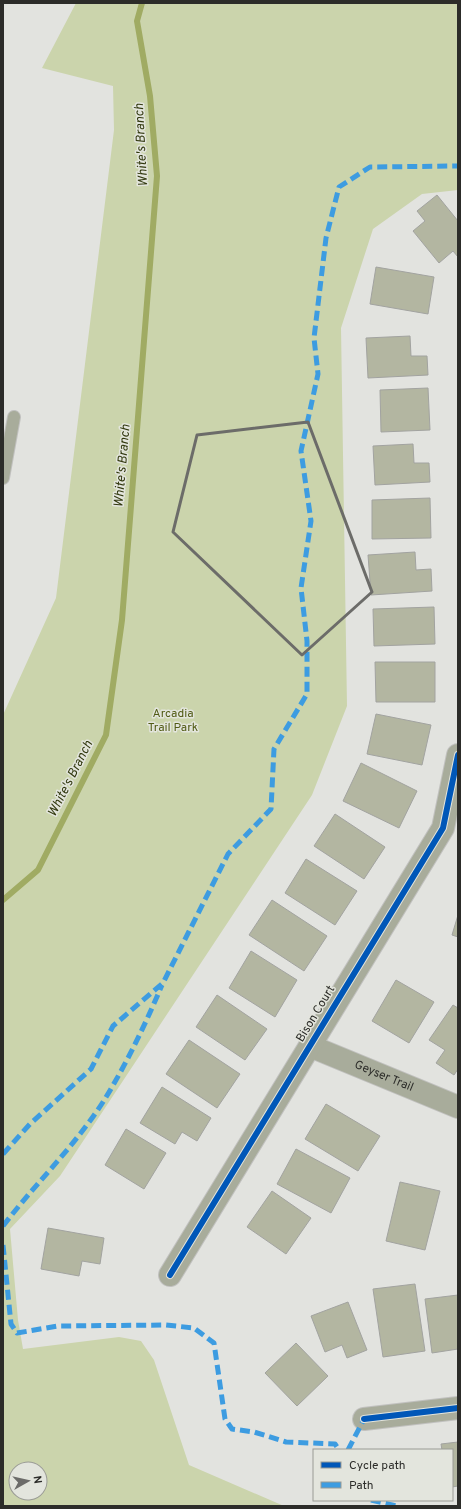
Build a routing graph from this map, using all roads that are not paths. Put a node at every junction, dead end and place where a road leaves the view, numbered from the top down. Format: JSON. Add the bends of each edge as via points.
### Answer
{"nodes":[{"id":1,"x":14,"y":417,"type":"dead end"},
{"id":2,"x":3,"y":478,"type":"edge"},
{"id":3,"x":458,"y":755,"type":"edge"},
{"id":4,"x":450,"y":829,"type":"edge"},
{"id":5,"x":310,"y":1046,"type":"junction"},
{"id":6,"x":458,"y":1107,"type":"edge"},
{"id":7,"x":170,"y":1275,"type":"dead end"},
{"id":8,"x":458,"y":1408,"type":"edge"},
{"id":9,"x":364,"y":1419,"type":"dead end"}],
"edges":[{"from":1,"to":2,"type":"lane"},
{"from":3,"to":4,"type":"street","name":"Bison Court"},
{"from":4,"to":5,"type":"street","name":"Bison Court"},
{"from":5,"to":6,"type":"street","name":"Geyser Trail"},
{"from":5,"to":7,"type":"street","name":"Bison Court"},
{"from":8,"to":9,"type":"street"}]}
